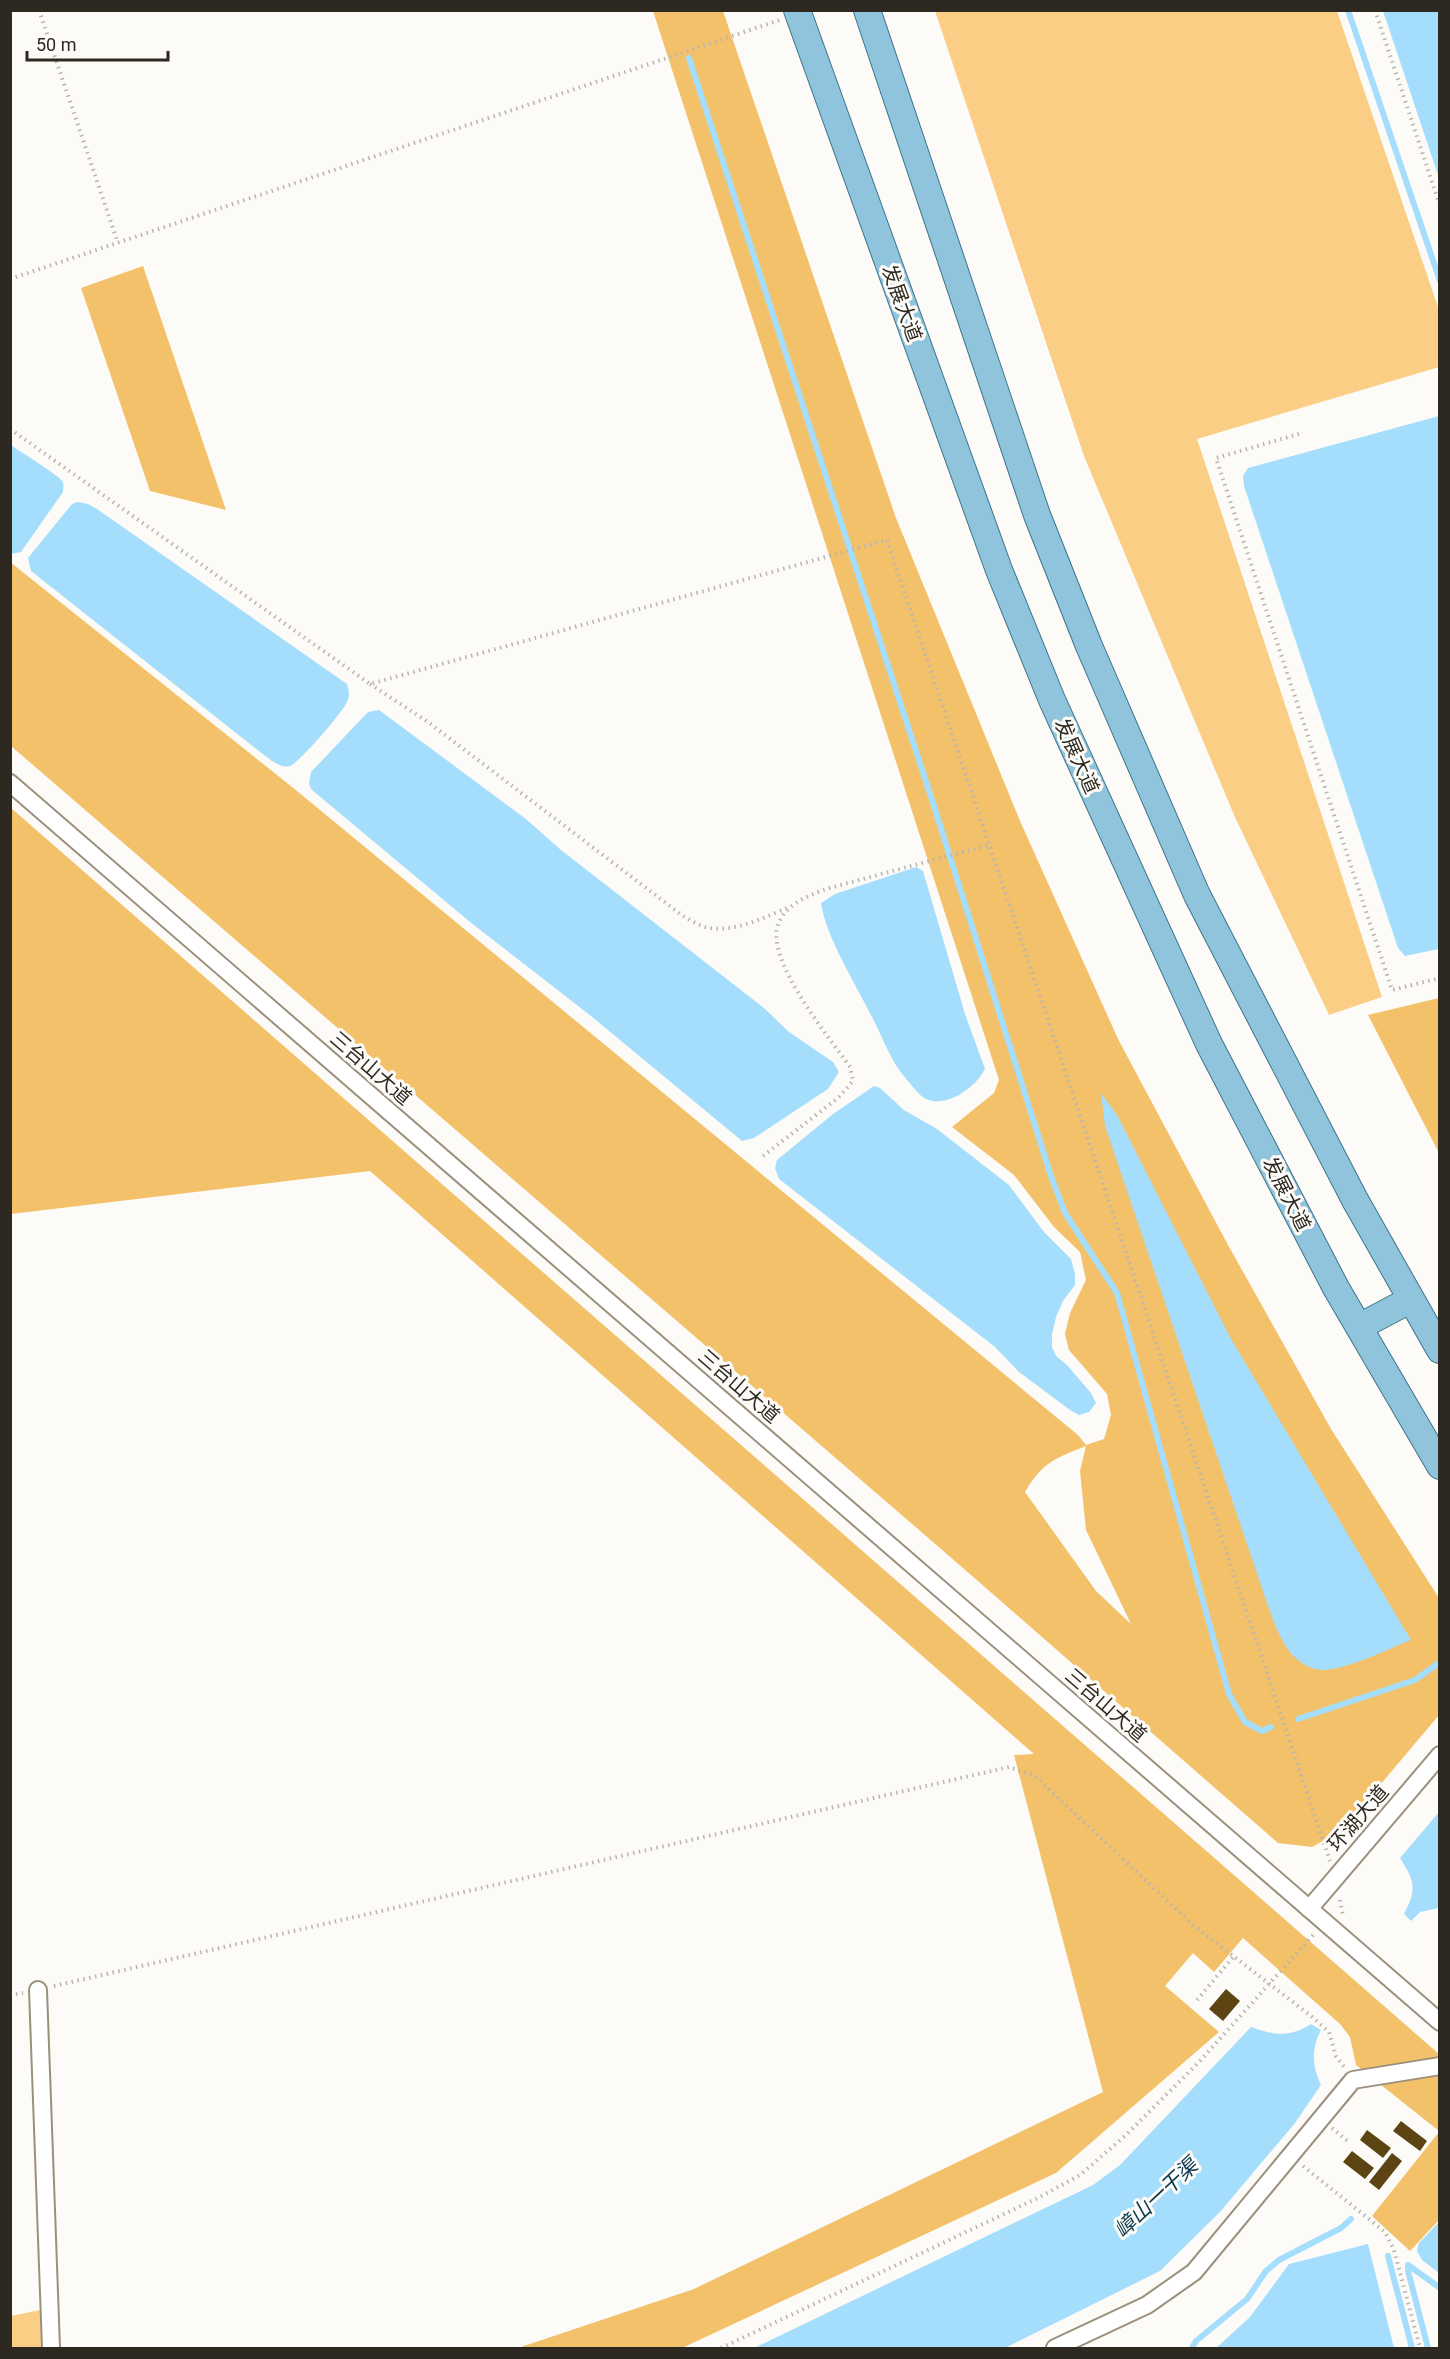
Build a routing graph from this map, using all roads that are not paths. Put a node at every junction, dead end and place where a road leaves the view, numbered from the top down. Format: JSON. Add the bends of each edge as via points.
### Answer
{"nodes":[{"id":1,"x":867,"y":10,"type":"edge"},
{"id":2,"x":797,"y":12,"type":"edge"},
{"id":3,"x":10,"y":783,"type":"edge"},
{"id":4,"x":1410,"y":1300,"type":"junction"},
{"id":5,"x":1359,"y":1327,"type":"junction"},
{"id":6,"x":1440,"y":1350,"type":"edge"},
{"id":7,"x":1440,"y":1466,"type":"edge"},
{"id":8,"x":1440,"y":1755,"type":"edge"},
{"id":9,"x":1309,"y":1909,"type":"junction"},
{"id":10,"x":38,"y":1990,"type":"road end"},
{"id":11,"x":1440,"y":2022,"type":"edge"},
{"id":12,"x":1440,"y":2066,"type":"edge"},
{"id":13,"x":51,"y":2349,"type":"edge"},
{"id":14,"x":1055,"y":2349,"type":"edge"}],
"edges":[{"from":1,"to":4,"type":"main road","via":[[1038,515],[1089,646],[1197,895],[1300,1098]]},
{"from":2,"to":5,"type":"main road","name":"发展大道","via":[[999,570],[1052,700],[1209,1044]]},
{"from":3,"to":9,"type":"street","name":"三台山大道"},
{"from":4,"to":5,"type":"main road"},
{"from":4,"to":6,"type":"main road"},
{"from":5,"to":7,"type":"main road","name":"发展大道"},
{"from":8,"to":9,"type":"street","name":"环湖大道"},
{"from":9,"to":11,"type":"street","name":"三台山大道"},
{"from":10,"to":13,"type":"street"},
{"from":12,"to":14,"type":"street","via":[[1353,2080],[1194,2272],[1147,2305]]}]}
